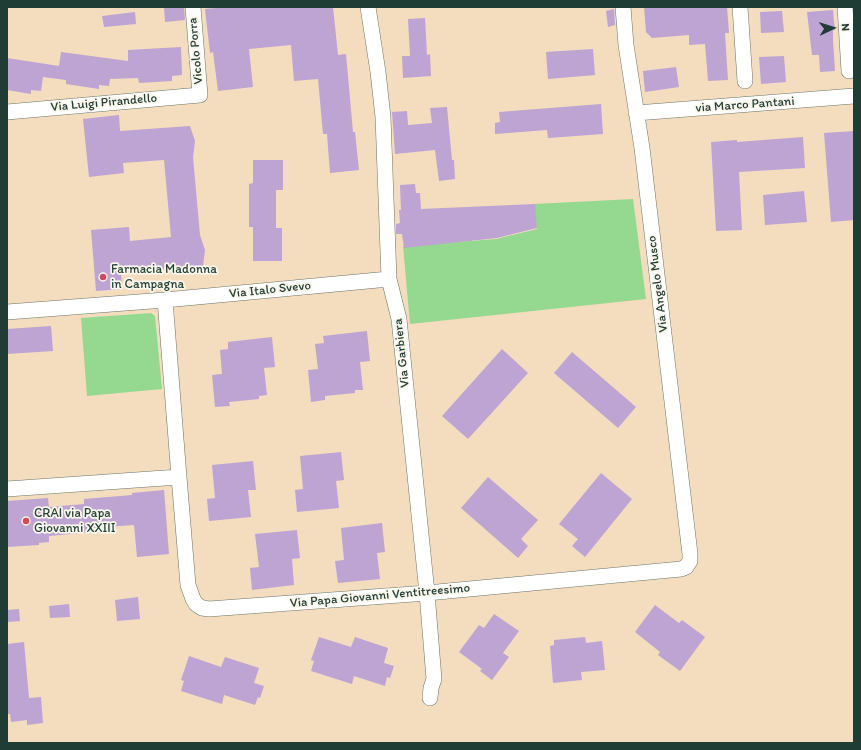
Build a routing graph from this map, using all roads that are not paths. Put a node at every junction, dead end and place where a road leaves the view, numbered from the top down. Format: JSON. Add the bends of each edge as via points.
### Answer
{"nodes":[{"id":1,"x":193,"y":7,"type":"edge"},
{"id":2,"x":368,"y":7,"type":"edge"},
{"id":3,"x":623,"y":7,"type":"edge"},
{"id":4,"x":740,"y":7,"type":"edge"},
{"id":5,"x":845,"y":7,"type":"edge"},
{"id":6,"x":849,"y":71,"type":"dead end"},
{"id":7,"x":745,"y":81,"type":"dead end"},
{"id":8,"x":200,"y":95,"type":"joint"},
{"id":9,"x":854,"y":96,"type":"edge"},
{"id":10,"x":7,"y":112,"type":"edge"},
{"id":11,"x":636,"y":113,"type":"junction"},
{"id":12,"x":389,"y":279,"type":"junction"},
{"id":13,"x":166,"y":300,"type":"junction"},
{"id":14,"x":7,"y":312,"type":"edge"},
{"id":15,"x":179,"y":477,"type":"junction"},
{"id":16,"x":7,"y":489,"type":"edge"},
{"id":17,"x":690,"y":561,"type":"joint"},
{"id":18,"x":427,"y":593,"type":"junction"},
{"id":19,"x":430,"y":698,"type":"dead end"}],
"edges":[{"from":1,"to":8,"type":"street","name":"Vicolo Porra"},
{"from":2,"to":12,"type":"street","name":"Via Garbiera","via":[[383,118]]},
{"from":3,"to":11,"type":"street","name":"Via Angelo Musco"},
{"from":4,"to":7,"type":"street"},
{"from":5,"to":6,"type":"street"},
{"from":8,"to":10,"type":"street","name":"Via Luigi Pirandello"},
{"from":9,"to":11,"type":"street","name":"via Marco Pantani"},
{"from":11,"to":17,"type":"street","name":"Via Angelo Musco"},
{"from":12,"to":13,"type":"street","name":"Via Italo Svevo"},
{"from":12,"to":18,"type":"street","name":"Via Garbiera","via":[[398,319]]},
{"from":13,"to":14,"type":"street","name":"Via Italo Svevo"},
{"from":13,"to":15,"type":"street","name":"Via Papa Giovanni Ventitreesimo"},
{"from":15,"to":16,"type":"street"},
{"from":15,"to":18,"type":"street","name":"Via Papa Giovanni Ventitreesimo","via":[[188,585],[196,604],[202,608]]},
{"from":17,"to":18,"type":"street","name":"Via Papa Giovanni Ventitreesimo","via":[[681,569]]},
{"from":18,"to":19,"type":"street","name":"Via Garbiera","via":[[434,679]]}]}
